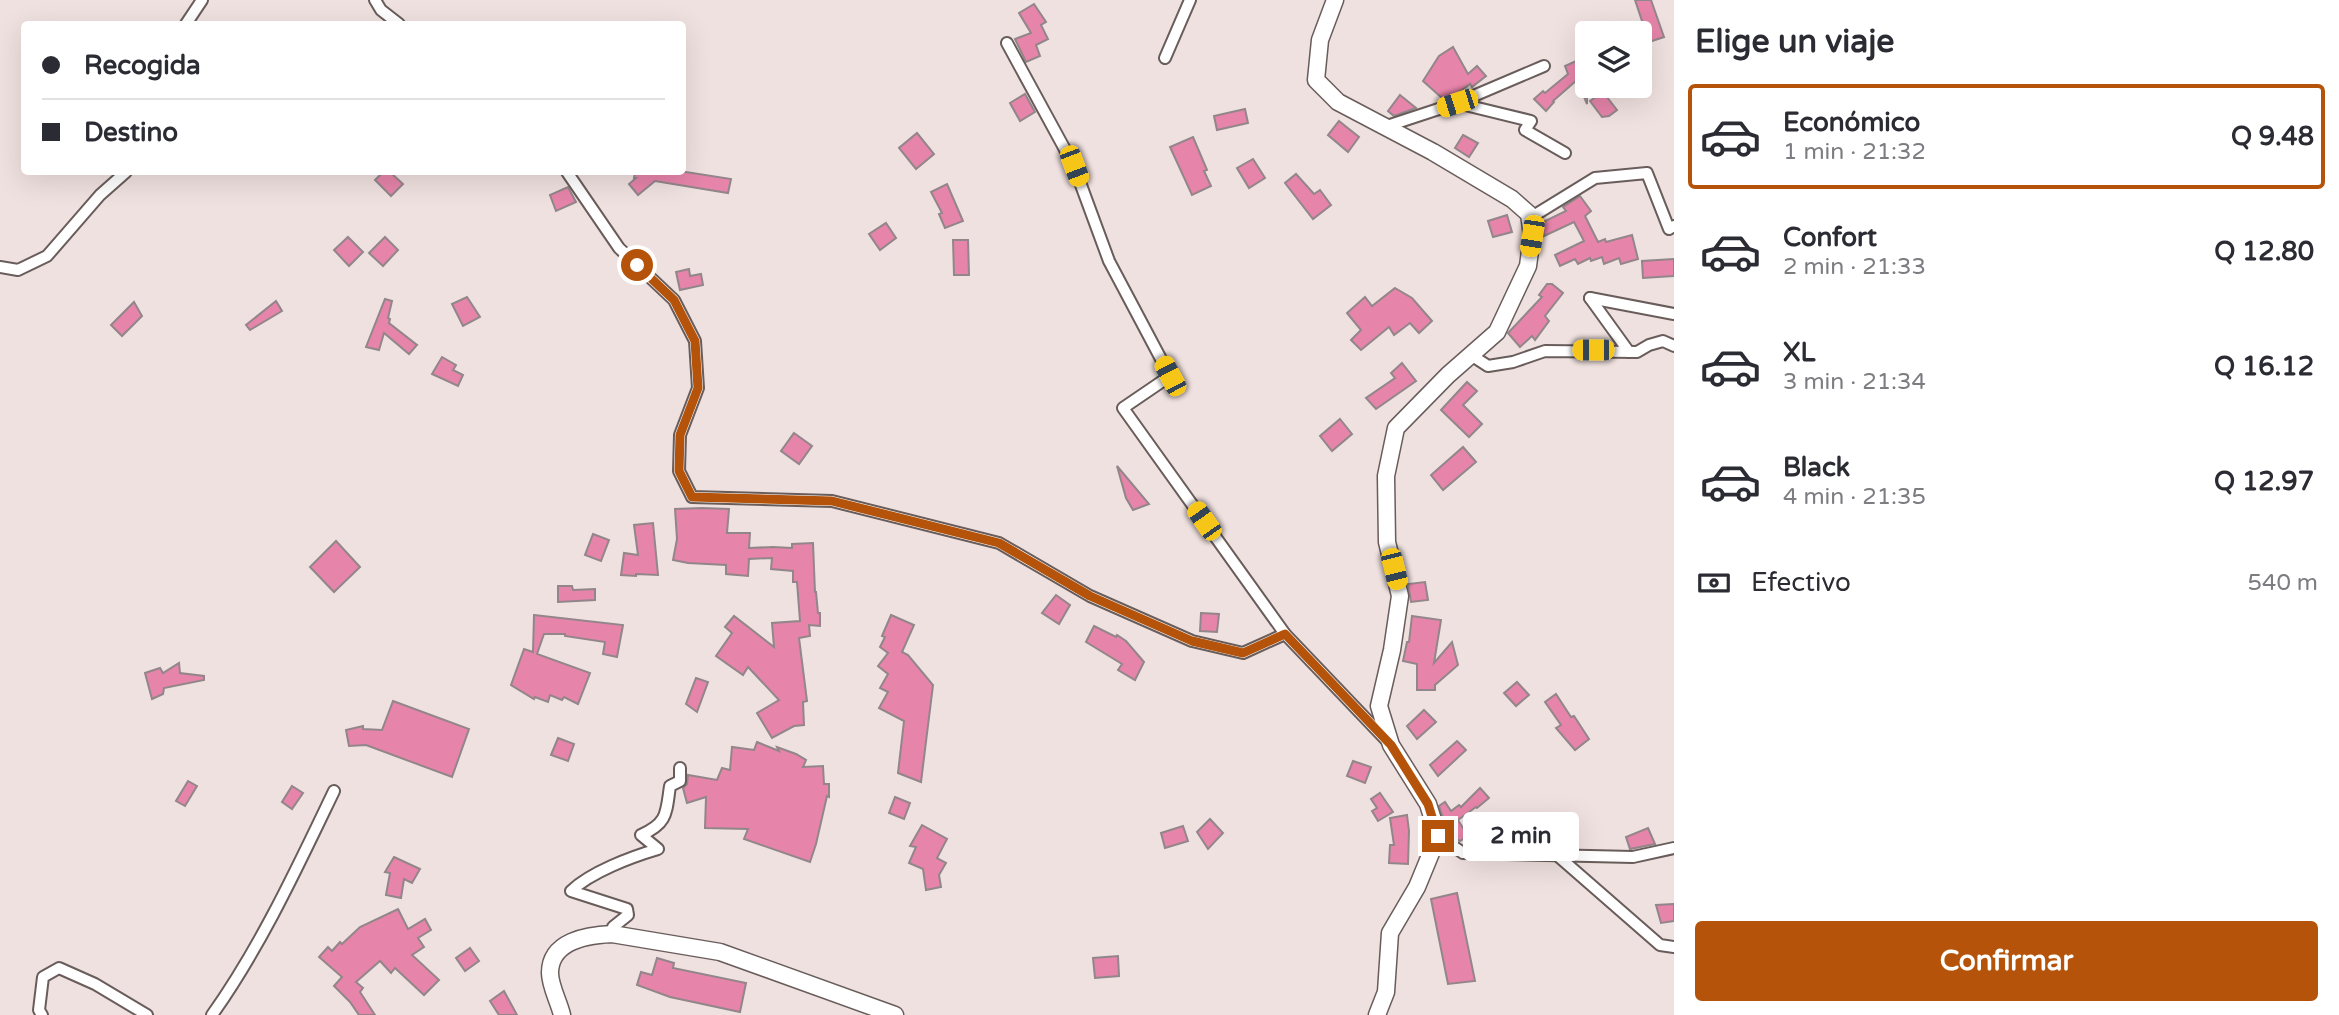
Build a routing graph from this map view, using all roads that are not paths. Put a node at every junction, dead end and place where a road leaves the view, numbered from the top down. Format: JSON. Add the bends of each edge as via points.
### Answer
{"nodes":[{"id":1,"x":202,"y":0,"type":"edge"},
{"id":2,"x":375,"y":0,"type":"edge"},
{"id":3,"x":1190,"y":0,"type":"edge"},
{"id":4,"x":1335,"y":0,"type":"edge"},
{"id":5,"x":188,"y":21,"type":"edge"},
{"id":6,"x":395,"y":21,"type":"edge"},
{"id":7,"x":1007,"y":43,"type":"dead end"},
{"id":8,"x":1165,"y":58,"type":"dead end"},
{"id":9,"x":1544,"y":66,"type":"dead end"},
{"id":10,"x":1457,"y":103,"type":"junction"},
{"id":11,"x":1384,"y":127,"type":"junction"},
{"id":12,"x":1565,"y":153,"type":"dead end"},
{"id":13,"x":123,"y":175,"type":"edge"},
{"id":14,"x":569,"y":175,"type":"edge"},
{"id":15,"x":1530,"y":218,"type":"junction"},
{"id":16,"x":1674,"y":226,"type":"edge"},
{"id":17,"x":0,"y":267,"type":"edge"},
{"id":18,"x":1674,"y":314,"type":"edge"},
{"id":19,"x":1674,"y":346,"type":"edge"},
{"id":20,"x":1629,"y":352,"type":"junction"},
{"id":21,"x":1471,"y":355,"type":"junction"},
{"id":22,"x":1285,"y":634,"type":"junction"},
{"id":23,"x":1391,"y":745,"type":"junction"},
{"id":24,"x":680,"y":768,"type":"dead end"},
{"id":25,"x":334,"y":791,"type":"dead end"},
{"id":26,"x":1438,"y":836,"type":"junction"},
{"id":27,"x":1674,"y":848,"type":"edge"},
{"id":28,"x":1558,"y":856,"type":"junction"},
{"id":29,"x":612,"y":934,"type":"junction"},
{"id":30,"x":1674,"y":947,"type":"edge"},
{"id":31,"x":42,"y":1015,"type":"edge"},
{"id":32,"x":147,"y":1015,"type":"edge"},
{"id":33,"x":212,"y":1015,"type":"edge"},
{"id":34,"x":562,"y":1015,"type":"edge"},
{"id":35,"x":895,"y":1015,"type":"edge"},
{"id":36,"x":1377,"y":1015,"type":"edge"}],
"edges":[{"from":1,"to":5,"type":"street"},
{"from":2,"to":6,"type":"street"},
{"from":3,"to":8,"type":"street"},
{"from":4,"to":11,"type":"street","via":[[1320,40],[1316,80],[1338,102]]},
{"from":7,"to":22,"type":"street","via":[[1074,166],[1109,261],[1170,376],[1123,408]]},
{"from":9,"to":10,"type":"street"},
{"from":10,"to":11,"type":"street"},
{"from":10,"to":12,"type":"street","via":[[1531,121],[1525,130]]},
{"from":11,"to":15,"type":"street","via":[[1512,199]]},
{"from":13,"to":17,"type":"street","via":[[47,256],[18,270]]},
{"from":14,"to":22,"type":"street","via":[[619,248],[674,300],[695,341],[698,388],[680,435],[679,471],[692,497],[832,501],[999,543],[1090,596],[1192,641],[1243,653]]},
{"from":15,"to":16,"type":"street","via":[[1595,178],[1647,173],[1670,229]]},
{"from":15,"to":21,"type":"street","via":[[1528,266],[1497,332]]},
{"from":18,"to":20,"type":"street","via":[[1590,298]]},
{"from":19,"to":20,"type":"street","via":[[1664,341]]},
{"from":20,"to":21,"type":"street","via":[[1545,351],[1488,366]]},
{"from":21,"to":23,"type":"street","via":[[1396,428],[1386,477],[1387,542],[1400,596],[1379,706]]},
{"from":22,"to":23,"type":"street"},
{"from":23,"to":26,"type":"street","via":[[1428,804]]},
{"from":24,"to":29,"type":"street","via":[[680,781],[670,786],[665,819],[641,835],[658,849],[581,882],[571,891],[627,909],[628,915],[613,927]]},
{"from":25,"to":33,"type":"street","via":[[288,886]]},
{"from":26,"to":28,"type":"street","via":[[1463,853]]},
{"from":26,"to":36,"type":"street","via":[[1417,887],[1390,933],[1386,992]]},
{"from":27,"to":28,"type":"street","via":[[1633,858]]},
{"from":28,"to":30,"type":"street","via":[[1660,945]]},
{"from":29,"to":34,"type":"street","via":[[595,934],[565,944],[553,957],[550,974]]},
{"from":29,"to":35,"type":"street","via":[[720,952]]},
{"from":31,"to":32,"type":"street","via":[[43,977],[59,968]]}]}
